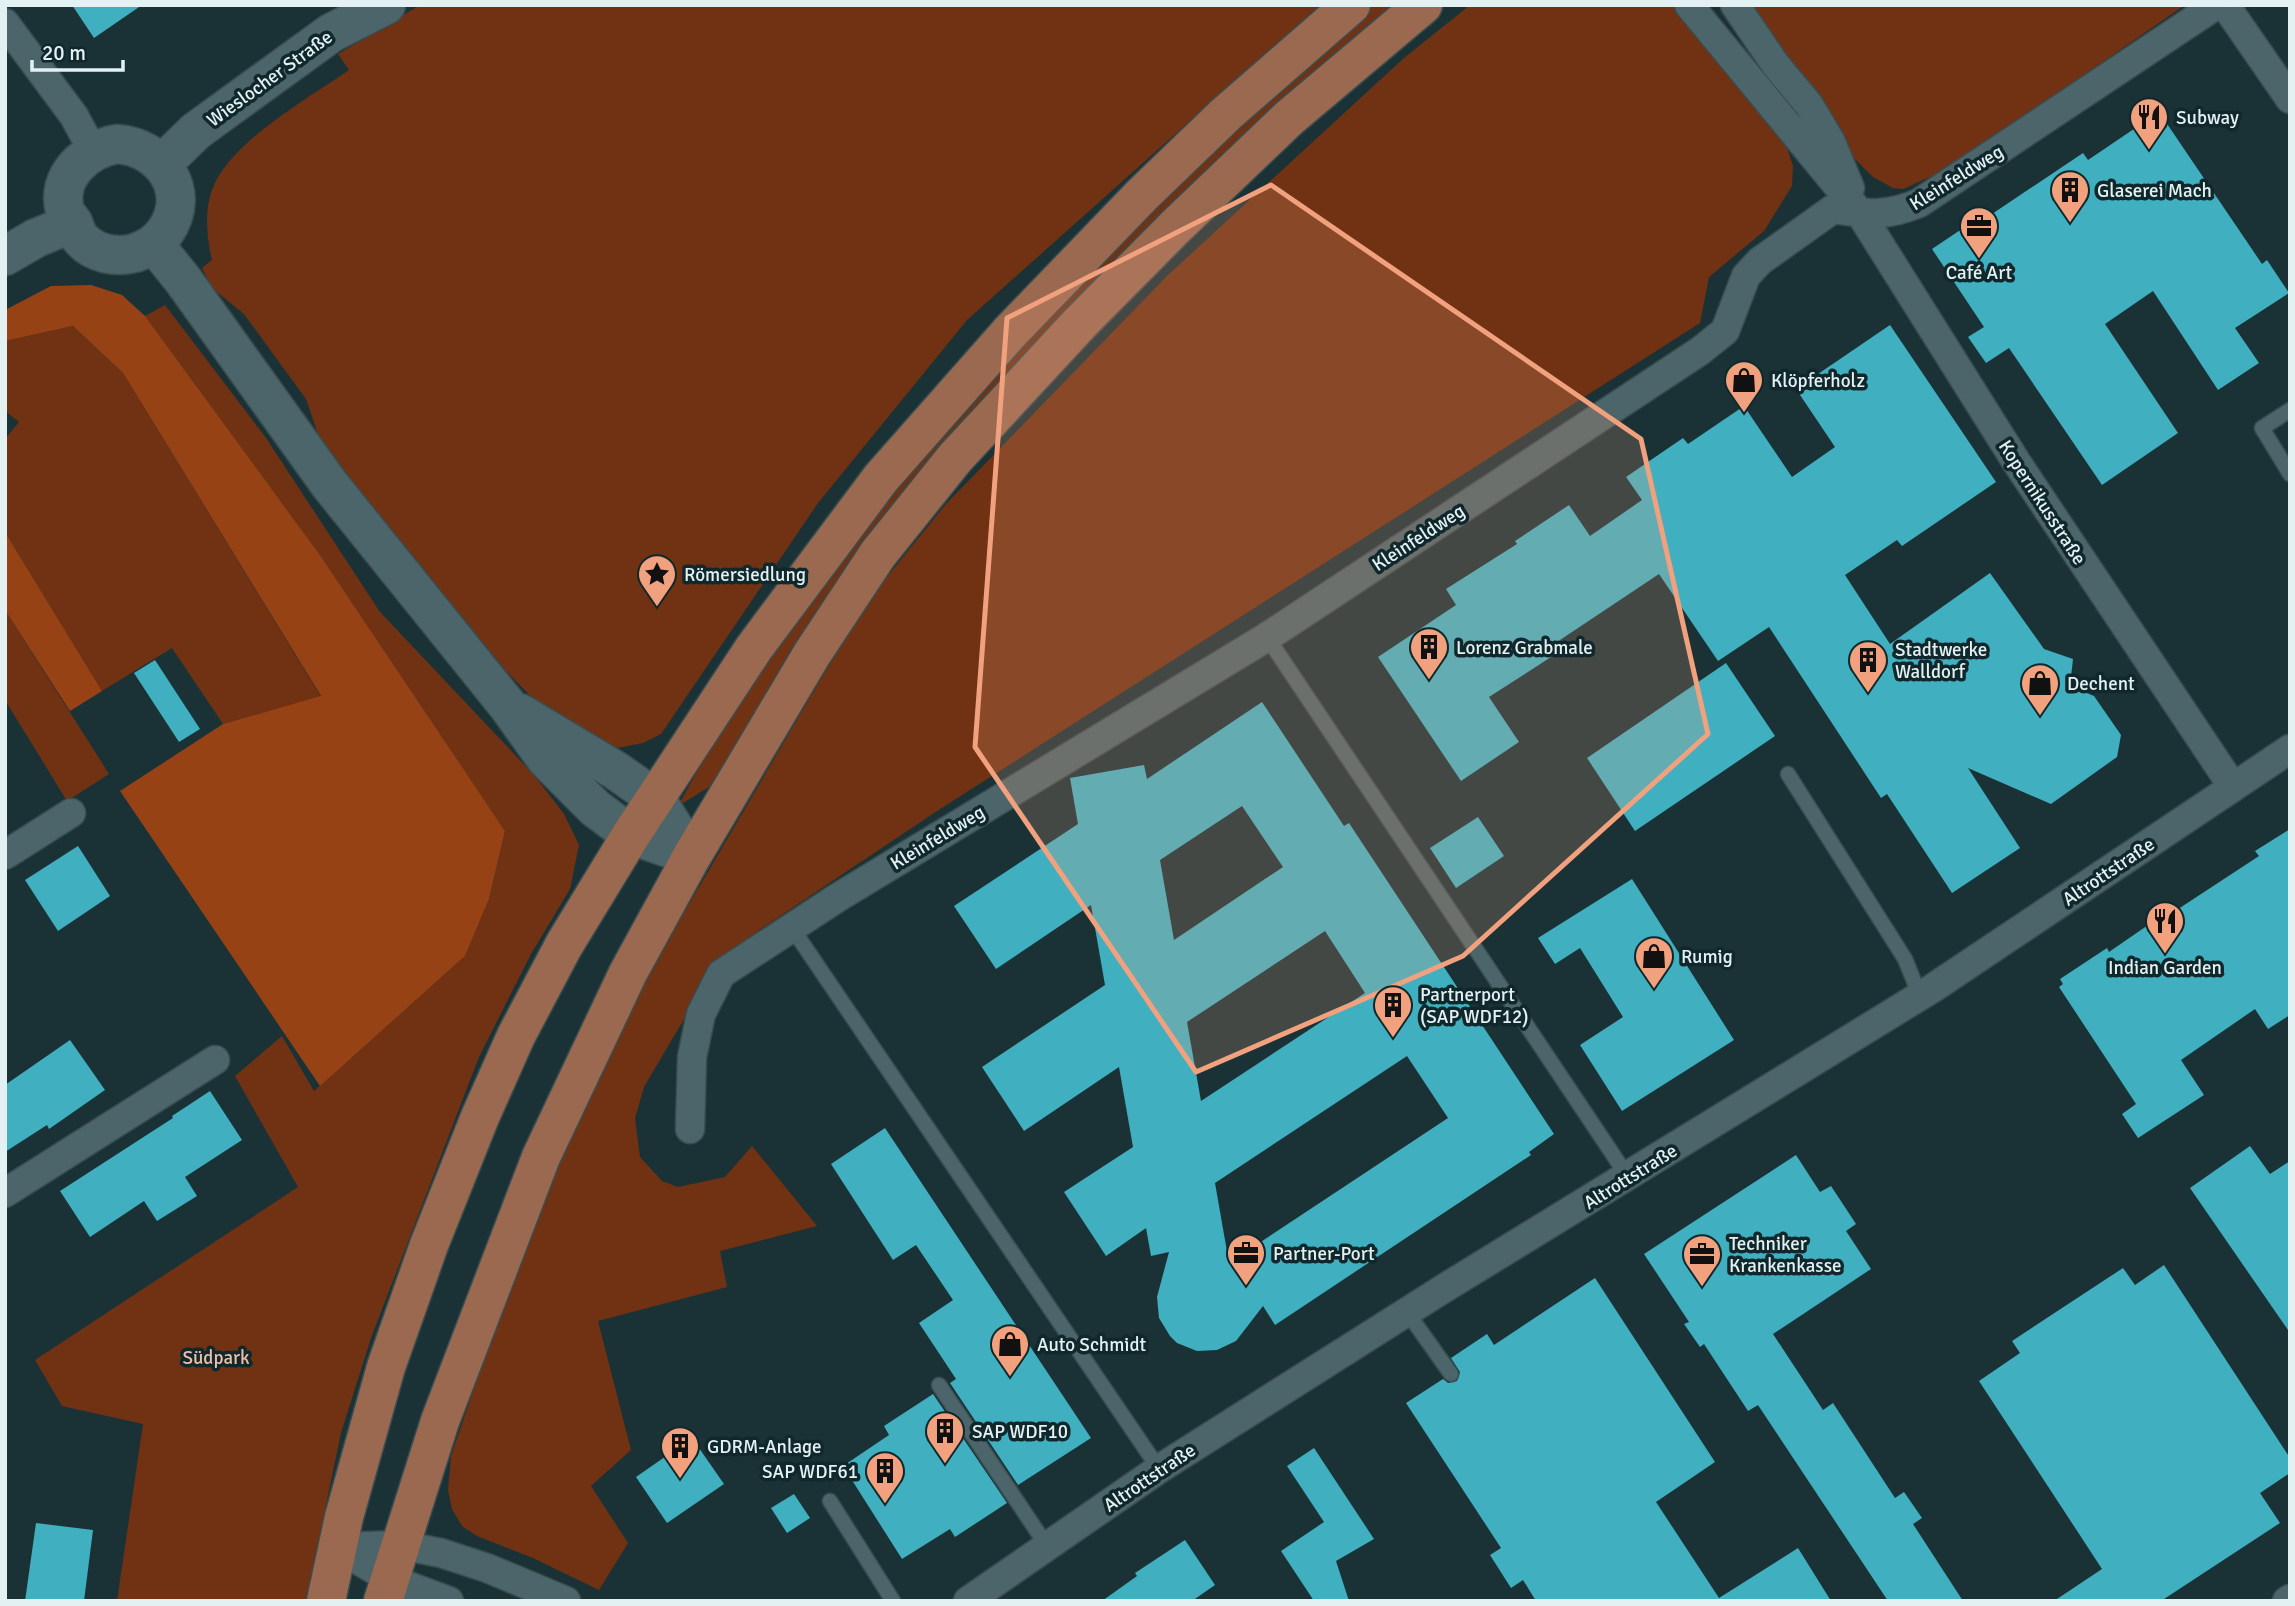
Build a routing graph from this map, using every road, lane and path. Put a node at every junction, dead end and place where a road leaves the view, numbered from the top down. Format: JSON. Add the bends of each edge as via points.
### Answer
{"nodes":[{"id":1,"x":386,"y":5,"type":"edge"},
{"id":2,"x":1351,"y":5,"type":"edge"},
{"id":3,"x":1423,"y":5,"type":"edge"},
{"id":4,"x":1689,"y":5,"type":"edge"},
{"id":5,"x":1735,"y":5,"type":"edge"},
{"id":6,"x":2216,"y":5,"type":"edge"},
{"id":7,"x":2225,"y":5,"type":"edge"},
{"id":8,"x":5,"y":23,"type":"edge"},
{"id":9,"x":2290,"y":99,"type":"edge"},
{"id":10,"x":93,"y":151,"type":"junction"},
{"id":11,"x":162,"y":164,"type":"junction"},
{"id":12,"x":1860,"y":213,"type":"junction"},
{"id":13,"x":73,"y":223,"type":"junction"},
{"id":14,"x":154,"y":244,"type":"junction"},
{"id":15,"x":5,"y":256,"type":"edge"},
{"id":16,"x":2290,"y":410,"type":"edge"},
{"id":17,"x":2290,"y":474,"type":"edge"},
{"id":18,"x":1267,"y":637,"type":"junction"},
{"id":19,"x":508,"y":706,"type":"junction"},
{"id":20,"x":2290,"y":749,"type":"edge"},
{"id":21,"x":1788,"y":774,"type":"dead end"},
{"id":22,"x":2233,"y":787,"type":"junction"},
{"id":23,"x":655,"y":798,"type":"junction"},
{"id":24,"x":71,"y":813,"type":"dead end"},
{"id":25,"x":631,"y":835,"type":"junction"},
{"id":26,"x":5,"y":855,"type":"edge"},
{"id":27,"x":692,"y":856,"type":"junction"},
{"id":28,"x":792,"y":928,"type":"junction"},
{"id":29,"x":1920,"y":996,"type":"junction"},
{"id":30,"x":215,"y":1060,"type":"dead end"},
{"id":31,"x":690,"y":1129,"type":"dead end"},
{"id":32,"x":1628,"y":1177,"type":"junction"},
{"id":33,"x":5,"y":1193,"type":"edge"},
{"id":34,"x":1407,"y":1312,"type":"junction"},
{"id":35,"x":1451,"y":1374,"type":"dead end"},
{"id":36,"x":939,"y":1385,"type":"dead end"},
{"id":37,"x":1159,"y":1469,"type":"junction"},
{"id":38,"x":830,"y":1501,"type":"dead end"},
{"id":39,"x":1047,"y":1546,"type":"junction"},
{"id":40,"x":336,"y":1547,"type":"junction"},
{"id":41,"x":391,"y":1575,"type":"edge"},
{"id":42,"x":326,"y":1601,"type":"edge"},
{"id":43,"x":449,"y":1601,"type":"edge"},
{"id":44,"x":566,"y":1601,"type":"edge"},
{"id":45,"x":893,"y":1601,"type":"edge"},
{"id":46,"x":968,"y":1601,"type":"edge"}],
"edges":[{"from":1,"to":11,"type":"street","name":"Wieslocher Straße","via":[[331,33],[196,131]]},
{"from":2,"to":23,"type":"main road","via":[[1142,195],[1009,333],[881,478],[754,648]]},
{"from":3,"to":27,"type":"main road","via":[[1289,118],[1175,227],[956,458],[878,554],[819,642]]},
{"from":4,"to":12,"type":"street","name":"Kopernikusstraße"},
{"from":5,"to":12,"type":"street","name":"Kopernikusstraße","via":[[1809,105]]},
{"from":6,"to":12,"type":"street","name":"Kleinfeldweg","via":[[1919,203],[1895,213]]},
{"from":7,"to":9,"type":"street"},
{"from":8,"to":10,"type":"street","via":[[74,116]]},
{"from":10,"to":11,"type":"street","via":[[130,145]]},
{"from":10,"to":13,"type":"street","via":[[77,165],[66,184],[65,212]]},
{"from":11,"to":14,"type":"street","via":[[170,176],[175,205],[172,220]]},
{"from":12,"to":18,"type":"street","name":"Kleinfeldweg","via":[[1833,209],[1760,261],[1746,276],[1725,331],[1700,351]]},
{"from":12,"to":22,"type":"street","name":"Kopernikusstraße","via":[[2017,463]]},
{"from":13,"to":14,"type":"street","via":[[79,237],[101,252],[128,255]]},
{"from":13,"to":15,"type":"street"},
{"from":14,"to":19,"type":"street","via":[[330,485]]},
{"from":16,"to":17,"type":"lane","via":[[2262,428]]},
{"from":18,"to":28,"type":"street","name":"Kleinfeldweg"},
{"from":18,"to":32,"type":"lane"},
{"from":19,"to":23,"type":"street"},
{"from":19,"to":25,"type":"street","via":[[546,759],[594,808]]},
{"from":20,"to":22,"type":"street","name":"Altrottstraße"},
{"from":21,"to":29,"type":"lane","via":[[1905,959]]},
{"from":22,"to":29,"type":"street","name":"Altrottstraße"},
{"from":23,"to":25,"type":"main road"},
{"from":23,"to":27,"type":"street"},
{"from":24,"to":26,"type":"street"},
{"from":25,"to":27,"type":"street"},
{"from":25,"to":40,"type":"main road","via":[[564,945],[480,1117],[386,1367]]},
{"from":27,"to":41,"type":"main road","via":[[628,973],[541,1157],[440,1421]]},
{"from":28,"to":31,"type":"street","name":"Kleinfeldweg","via":[[721,974],[701,1014],[694,1046]]},
{"from":28,"to":37,"type":"lane"},
{"from":29,"to":32,"type":"street","name":"Altrottstraße"},
{"from":30,"to":33,"type":"street"},
{"from":32,"to":34,"type":"street","name":"Altrottstraße"},
{"from":34,"to":35,"type":"lane"},
{"from":34,"to":37,"type":"street","name":"Altrottstraße"},
{"from":36,"to":39,"type":"lane"},
{"from":37,"to":39,"type":"street","name":"Altrottstraße"},
{"from":38,"to":45,"type":"lane"},
{"from":39,"to":46,"type":"street","name":"Altrottstraße"},
{"from":40,"to":41,"type":"street"},
{"from":40,"to":42,"type":"main road"},
{"from":41,"to":43,"type":"street"},
{"from":41,"to":44,"type":"street","via":[[441,1553]]}]}
